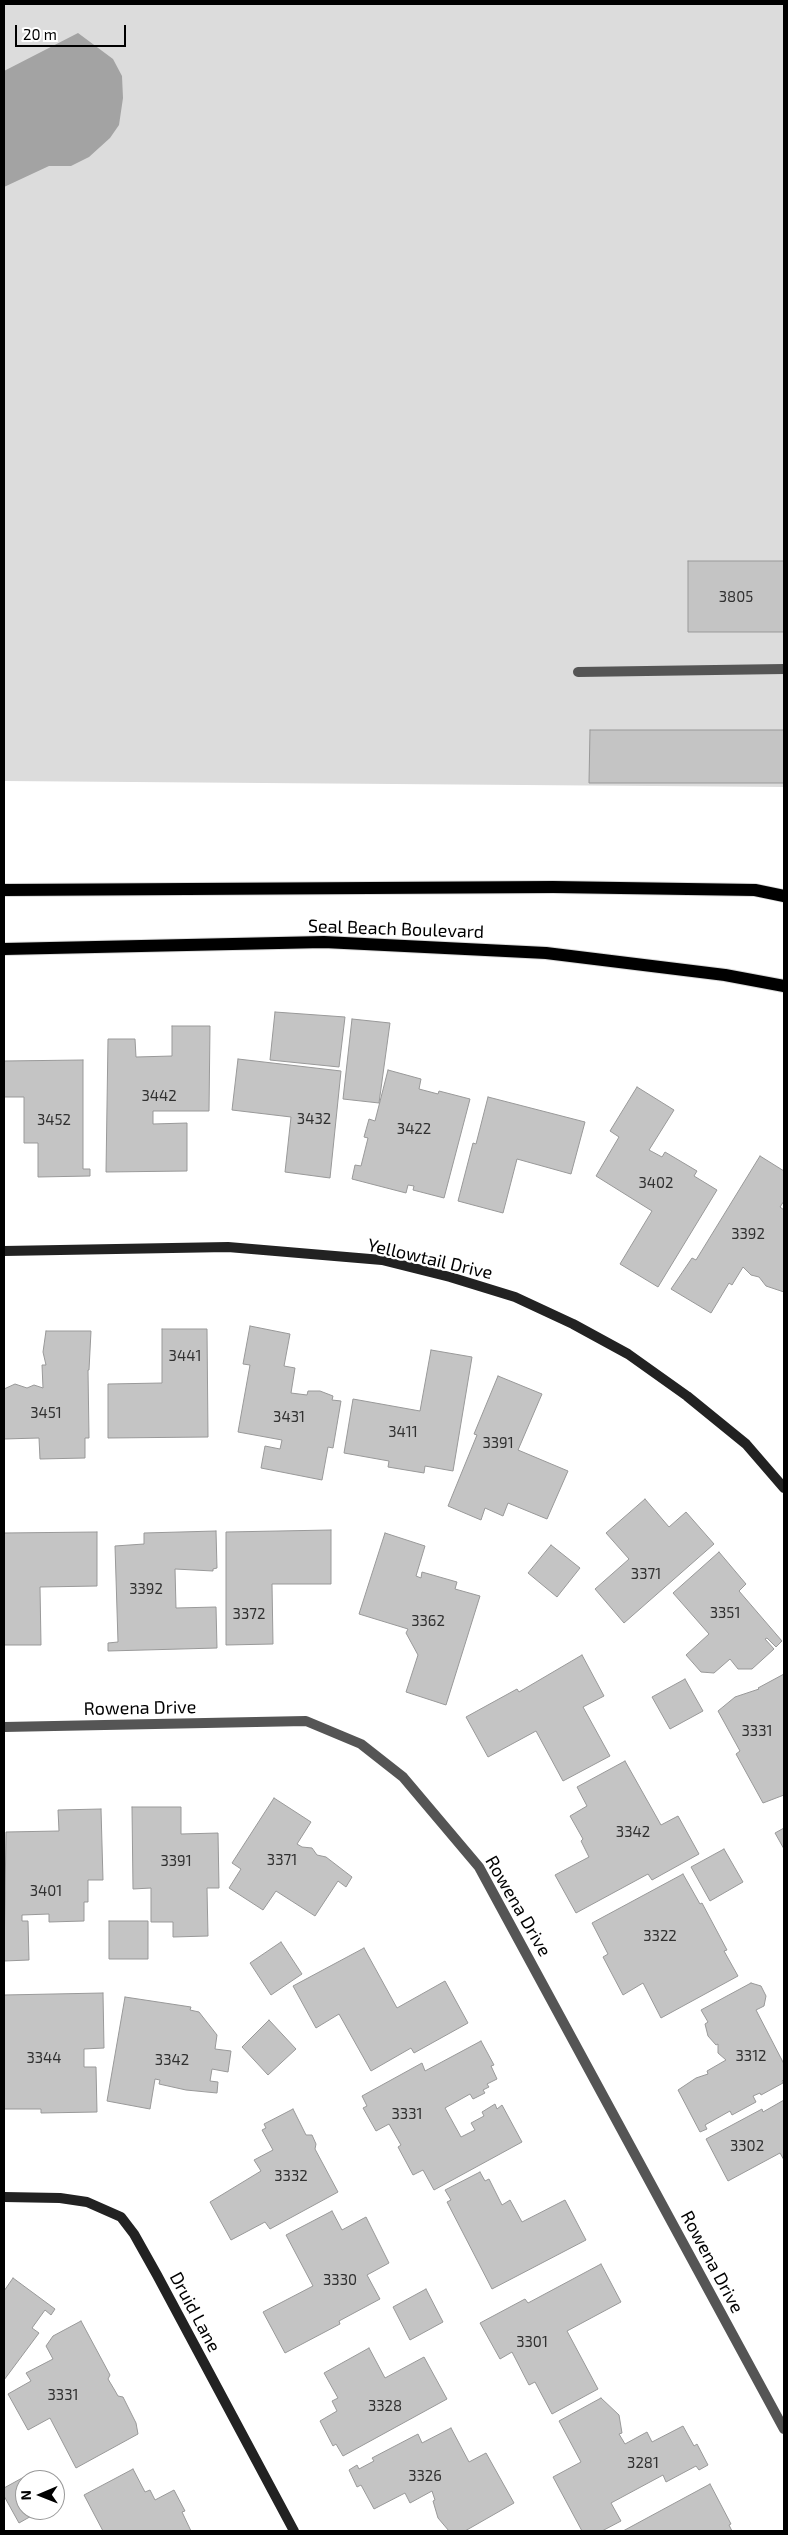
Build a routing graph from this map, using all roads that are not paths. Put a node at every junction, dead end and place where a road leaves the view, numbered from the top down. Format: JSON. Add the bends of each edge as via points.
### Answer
{"nodes":[{"id":1,"x":784,"y":669,"type":"edge"},
{"id":2,"x":578,"y":672,"type":"dead end"},
{"id":3,"x":4,"y":890,"type":"edge"},
{"id":4,"x":784,"y":896,"type":"edge"},
{"id":5,"x":4,"y":949,"type":"edge"},
{"id":6,"x":784,"y":986,"type":"edge"},
{"id":7,"x":4,"y":1251,"type":"edge"},
{"id":8,"x":784,"y":1488,"type":"edge"},
{"id":9,"x":4,"y":1726,"type":"edge"},
{"id":10,"x":4,"y":2197,"type":"edge"},
{"id":11,"x":784,"y":2429,"type":"edge"},
{"id":12,"x":294,"y":2531,"type":"edge"}],
"edges":[{"from":1,"to":2,"type":"street"},
{"from":3,"to":4,"type":"main road","via":[[553,887],[755,890]]},
{"from":5,"to":6,"type":"main road","name":"Seal Beach Boulevard","via":[[324,942],[546,953],[725,975]]},
{"from":7,"to":8,"type":"street","name":"Yellowtail Drive","via":[[228,1247],[382,1260],[515,1297],[628,1354],[746,1444]]},
{"from":9,"to":11,"type":"street","name":"Rowena Drive","via":[[306,1721],[360,1744],[403,1777],[479,1867]]},
{"from":10,"to":12,"type":"street","name":"Druid Lane","via":[[87,2202],[121,2217],[157,2275]]}]}
